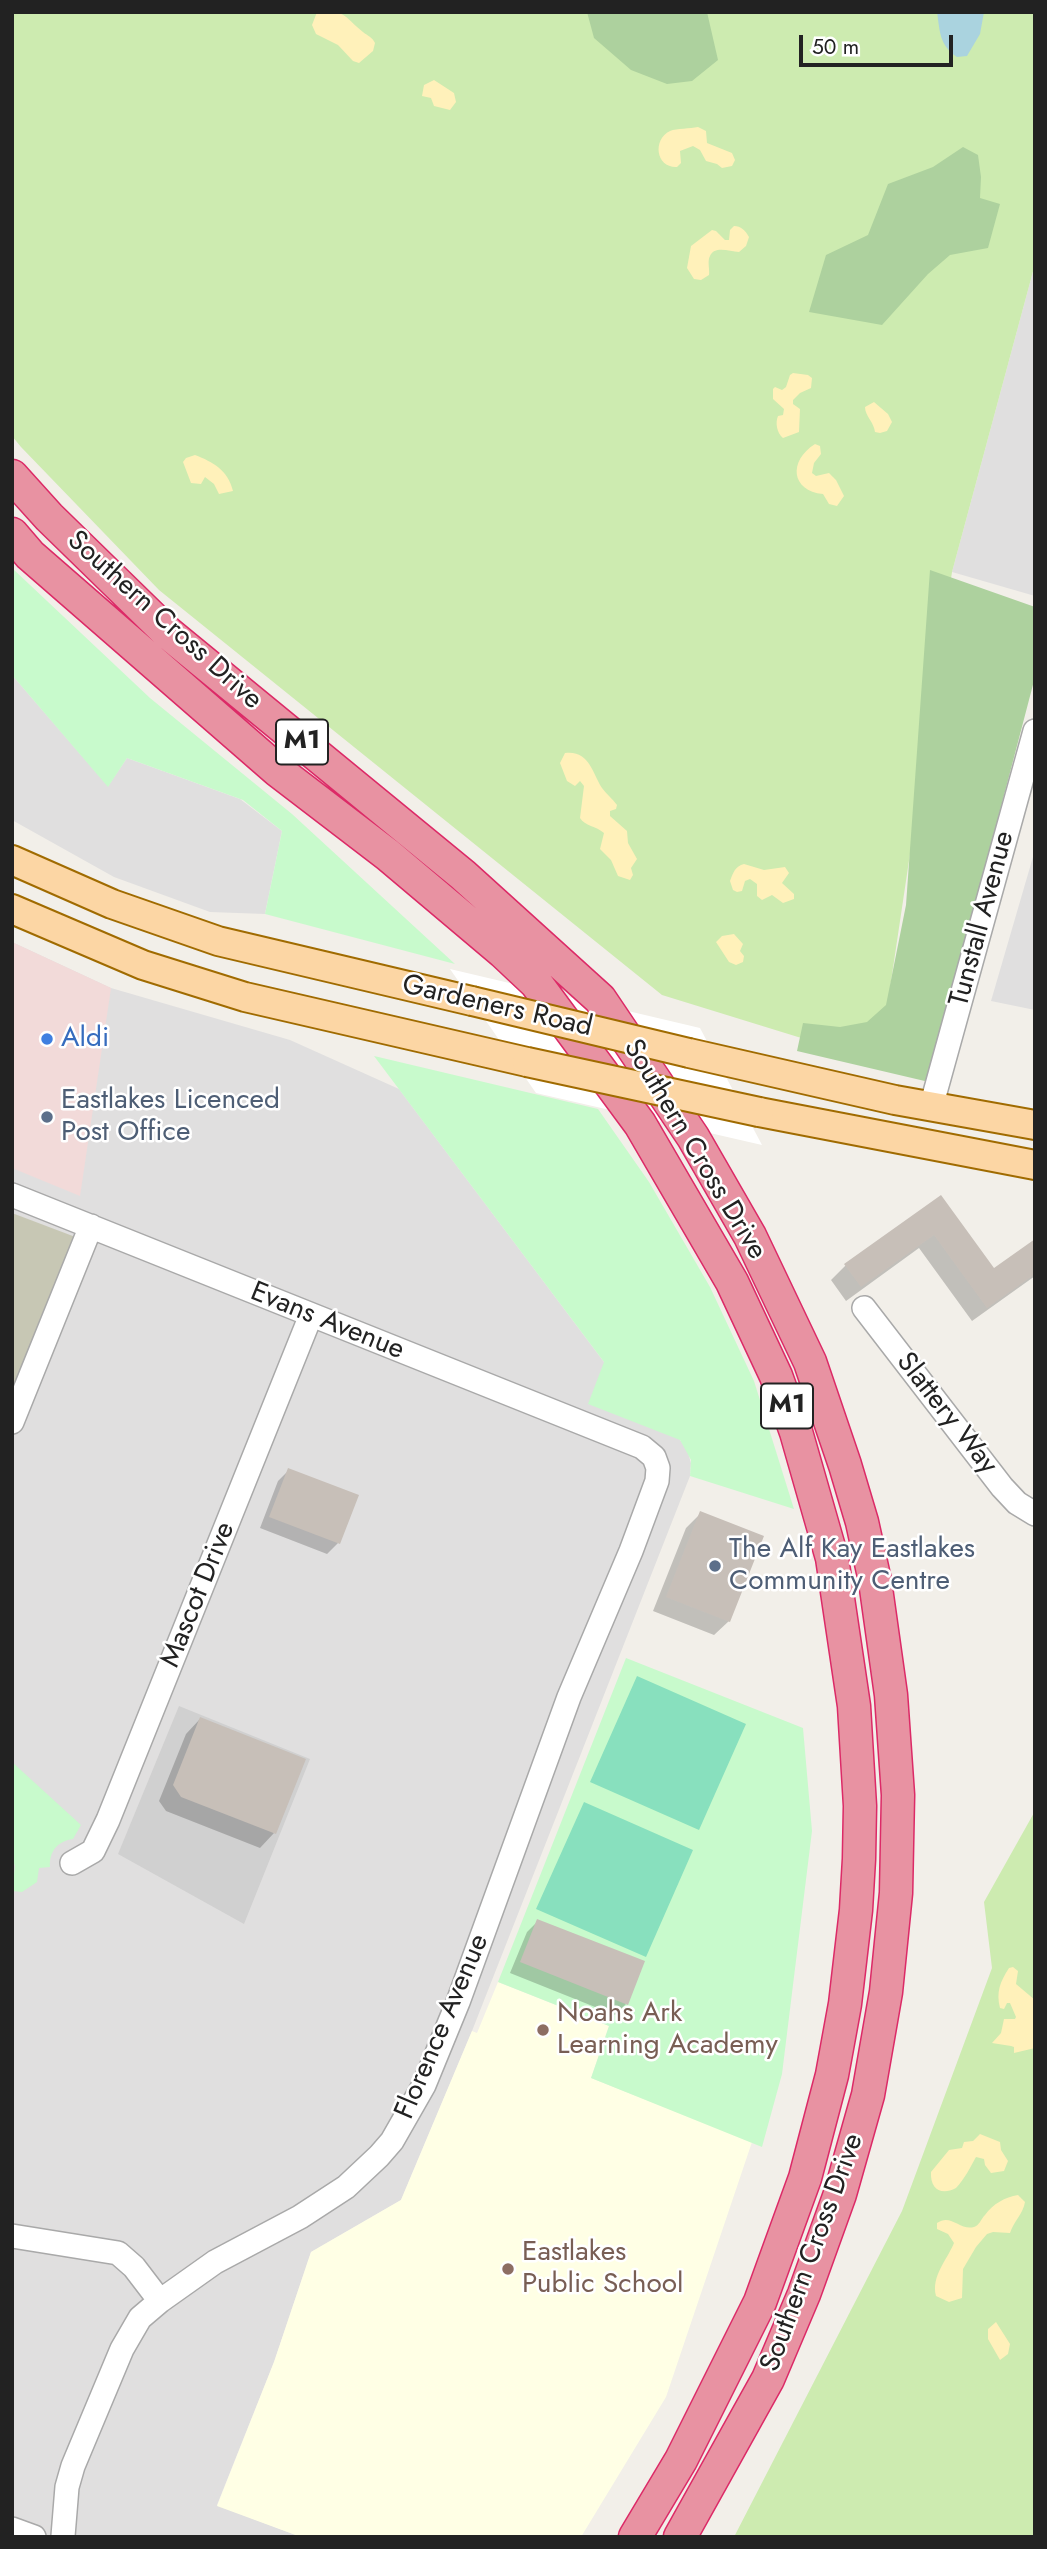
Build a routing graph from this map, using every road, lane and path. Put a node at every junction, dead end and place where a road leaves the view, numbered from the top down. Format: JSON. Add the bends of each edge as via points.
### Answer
{"nodes":[{"id":1,"x":12,"y":476,"type":"edge"},
{"id":2,"x":12,"y":534,"type":"edge"},
{"id":3,"x":1035,"y":731,"type":"edge"},
{"id":4,"x":12,"y":860,"type":"edge"},
{"id":5,"x":12,"y":909,"type":"edge"},
{"id":6,"x":931,"y":1107,"type":"junction"},
{"id":7,"x":1035,"y":1125,"type":"edge"},
{"id":8,"x":1035,"y":1166,"type":"edge"},
{"id":9,"x":12,"y":1195,"type":"edge"},
{"id":10,"x":91,"y":1226,"type":"junction"},
{"id":11,"x":864,"y":1308,"type":"dead end"},
{"id":12,"x":311,"y":1315,"type":"junction"},
{"id":13,"x":12,"y":1422,"type":"edge"},
{"id":14,"x":642,"y":1447,"type":"joint"},
{"id":15,"x":1035,"y":1514,"type":"edge"},
{"id":16,"x":72,"y":1863,"type":"dead end"},
{"id":17,"x":12,"y":2236,"type":"edge"},
{"id":18,"x":160,"y":2301,"type":"junction"},
{"id":19,"x":12,"y":2529,"type":"edge"},
{"id":20,"x":63,"y":2536,"type":"edge"},
{"id":21,"x":34,"y":2537,"type":"edge"},
{"id":22,"x":635,"y":2537,"type":"edge"},
{"id":23,"x":680,"y":2537,"type":"edge"}],
"edges":[{"from":1,"to":23,"type":"highway","name":"Southern Cross Drive","number":"M1","via":[[168,633],[463,875],[600,999],[693,1137],[750,1236],[810,1362],[845,1465],[875,1581],[891,1695],[898,1795],[886,1992],[868,2095],[840,2194],[804,2294],[768,2379]]},
{"from":2,"to":22,"type":"highway","name":"Southern Cross Drive","number":"M1","via":[[30,555],[277,771],[388,855],[536,983],[640,1124],[732,1282],[776,1376],[796,1432],[832,1558],[854,1706],[859,1859],[845,2004],[805,2178],[760,2302],[681,2460]]},
{"from":3,"to":6,"type":"street","name":"Tunstall Avenue"},
{"from":4,"to":6,"type":"main road","name":"Gardeners Road","bridge":true,"via":[[112,904],[218,942]]},
{"from":5,"to":8,"type":"main road","name":"Gardeners Road","bridge":true,"via":[[143,965],[245,997],[759,1112]]},
{"from":6,"to":7,"type":"main road","name":"Gardeners Road"},
{"from":9,"to":10,"type":"street","name":"Evans Avenue"},
{"from":10,"to":12,"type":"street","name":"Evans Avenue"},
{"from":10,"to":13,"type":"street"},
{"from":11,"to":15,"type":"street","name":"Slattery Way","via":[[1002,1487]]},
{"from":12,"to":14,"type":"street","name":"Evans Avenue"},
{"from":12,"to":16,"type":"street","name":"Mascot Drive","via":[[108,1820],[93,1851]]},
{"from":14,"to":18,"type":"street","name":"Florence Avenue","via":[[654,1457],[657,1481],[564,1710],[458,2002],[407,2118],[379,2156],[346,2186],[300,2217],[215,2262]]},
{"from":17,"to":18,"type":"street","via":[[118,2253]]},
{"from":18,"to":20,"type":"street","name":"Florence Avenue","via":[[129,2334],[73,2466]]},
{"from":19,"to":21,"type":"street"}]}
